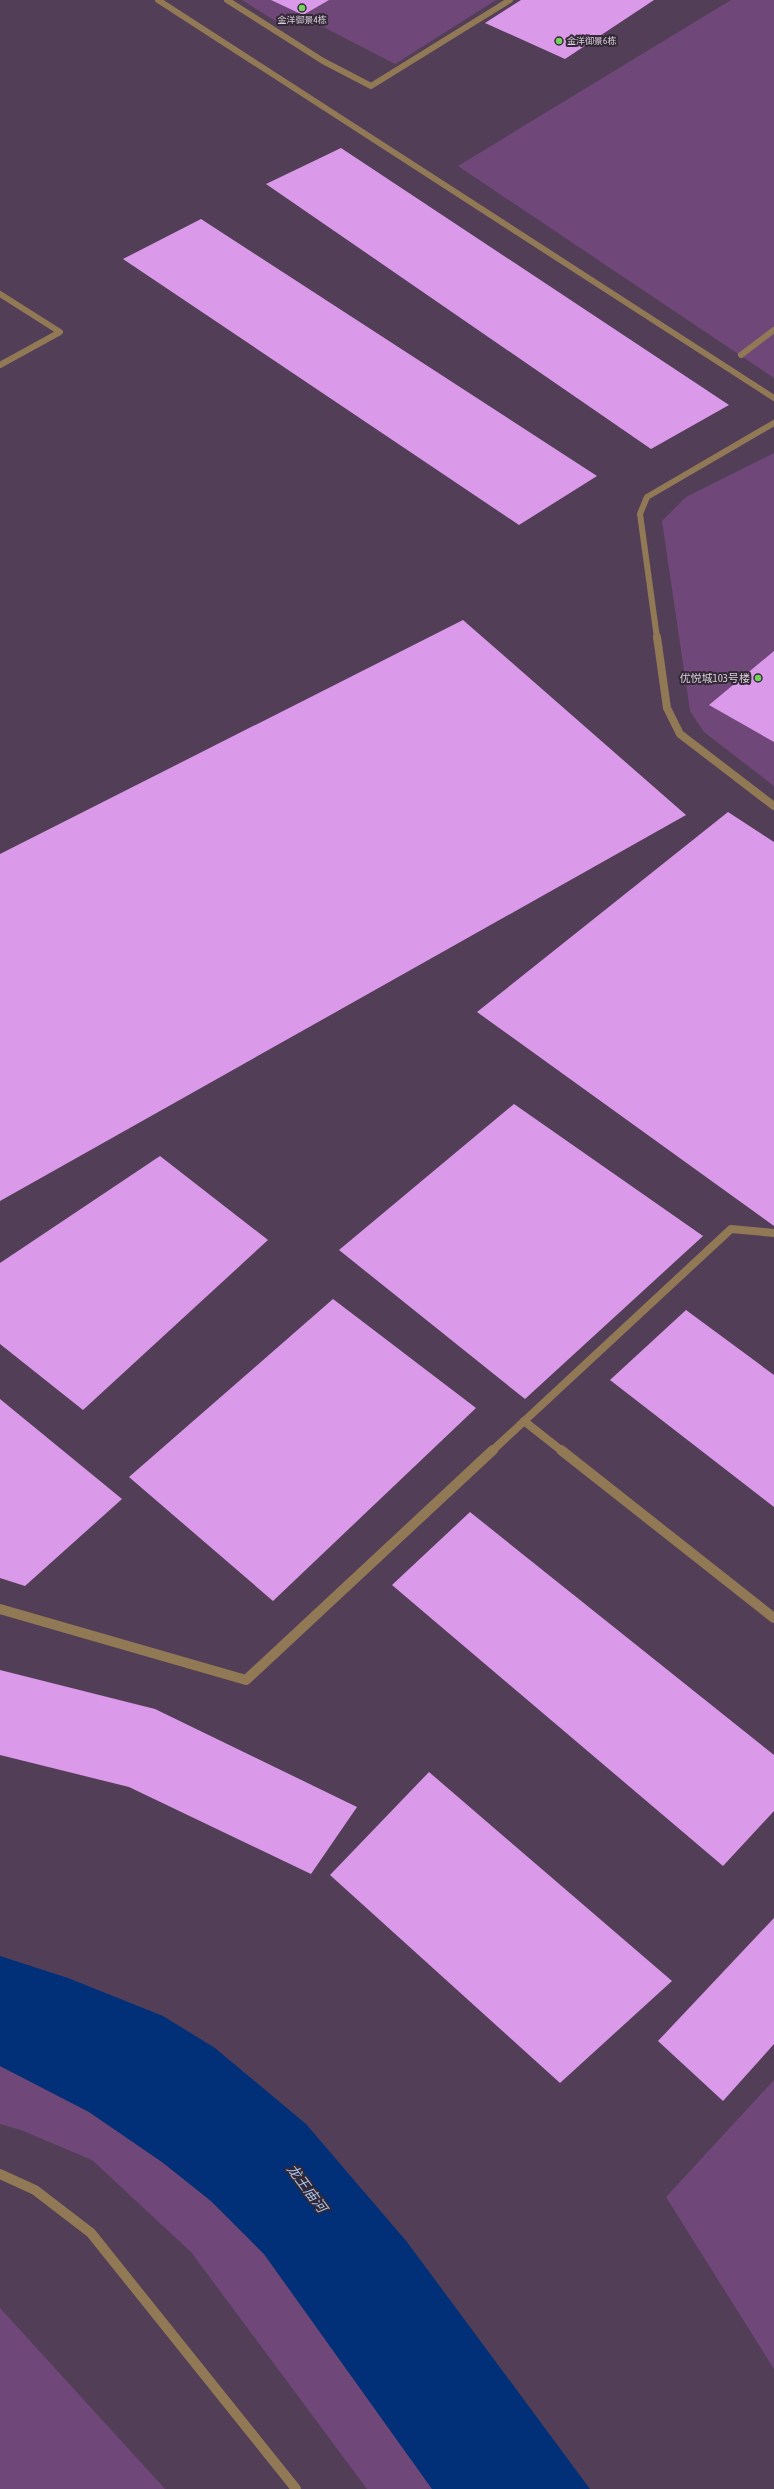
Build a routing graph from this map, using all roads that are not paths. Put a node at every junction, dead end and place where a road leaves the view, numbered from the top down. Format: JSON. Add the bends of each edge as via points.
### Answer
{"nodes":[{"id":1,"x":158,"y":0,"type":"edge"},
{"id":2,"x":227,"y":0,"type":"edge"},
{"id":3,"x":510,"y":0,"type":"edge"},
{"id":4,"x":0,"y":294,"type":"edge"},
{"id":5,"x":774,"y":330,"type":"edge"},
{"id":6,"x":741,"y":355,"type":"dead end"},
{"id":7,"x":0,"y":365,"type":"edge"},
{"id":8,"x":774,"y":398,"type":"edge"},
{"id":9,"x":774,"y":423,"type":"edge"},
{"id":10,"x":774,"y":806,"type":"edge"},
{"id":11,"x":774,"y":1233,"type":"edge"},
{"id":12,"x":524,"y":1421,"type":"junction"},
{"id":13,"x":0,"y":1609,"type":"edge"},
{"id":14,"x":774,"y":1618,"type":"edge"},
{"id":15,"x":0,"y":2174,"type":"edge"},
{"id":16,"x":296,"y":2489,"type":"edge"}],
"edges":[{"from":1,"to":8,"type":"street"},
{"from":2,"to":3,"type":"street","via":[[370,86]]},
{"from":4,"to":7,"type":"street","via":[[60,332]]},
{"from":5,"to":6,"type":"street"},
{"from":9,"to":10,"type":"street","via":[[647,497],[640,514],[667,708],[680,734]]},
{"from":11,"to":12,"type":"street","via":[[731,1229]]},
{"from":12,"to":13,"type":"street","via":[[246,1680]]},
{"from":12,"to":14,"type":"street"},
{"from":15,"to":16,"type":"street","via":[[35,2190],[91,2233]]}]}
